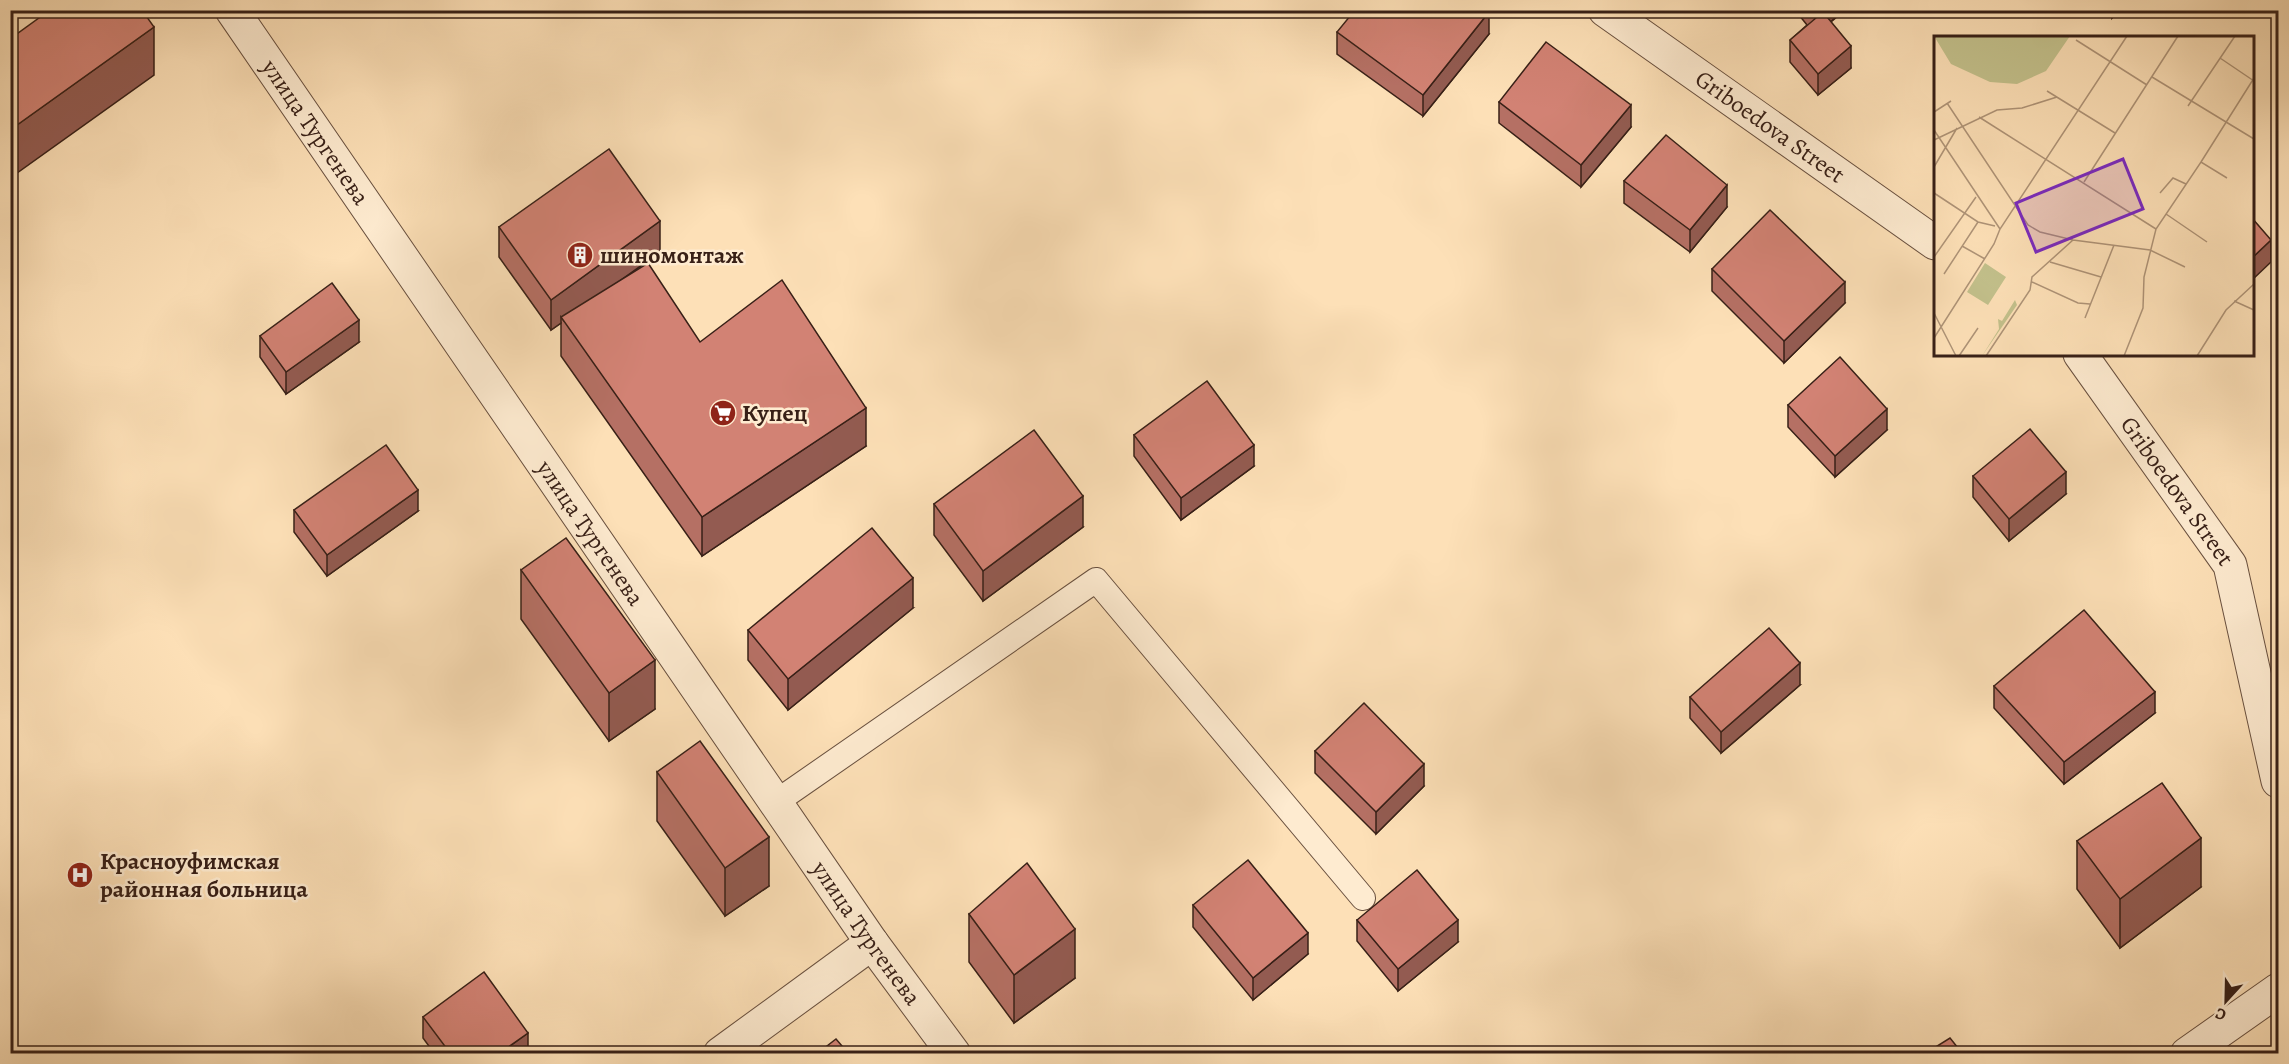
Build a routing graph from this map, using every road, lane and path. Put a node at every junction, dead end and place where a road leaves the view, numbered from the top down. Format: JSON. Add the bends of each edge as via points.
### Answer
{"nodes":[{"id":1,"x":232,"y":10,"type":"edge"},
{"id":2,"x":1605,"y":10,"type":"edge"},
{"id":3,"x":1934,"y":242,"type":"edge"},
{"id":4,"x":2081,"y":356,"type":"edge"},
{"id":5,"x":2278,"y":781,"type":"edge"},
{"id":6,"x":776,"y":802,"type":"junction"},
{"id":7,"x":1364,"y":898,"type":"dead end"},
{"id":8,"x":872,"y":943,"type":"junction"},
{"id":9,"x":2278,"y":990,"type":"edge"},
{"id":10,"x":720,"y":1053,"type":"edge"},
{"id":11,"x":954,"y":1053,"type":"edge"},
{"id":12,"x":2187,"y":1053,"type":"edge"}],
"edges":[{"from":1,"to":6,"type":"street","name":"улица Тургенева"},
{"from":2,"to":3,"type":"street","name":"Griboedova Street"},
{"from":4,"to":5,"type":"street","name":"Griboedova Street","via":[[2230,565]]},
{"from":6,"to":7,"type":"lane","via":[[1096,580]]},
{"from":6,"to":8,"type":"street","name":"улица Тургенева"},
{"from":8,"to":10,"type":"street"},
{"from":8,"to":11,"type":"street","name":"улица Тургенева"},
{"from":9,"to":12,"type":"street"}]}
